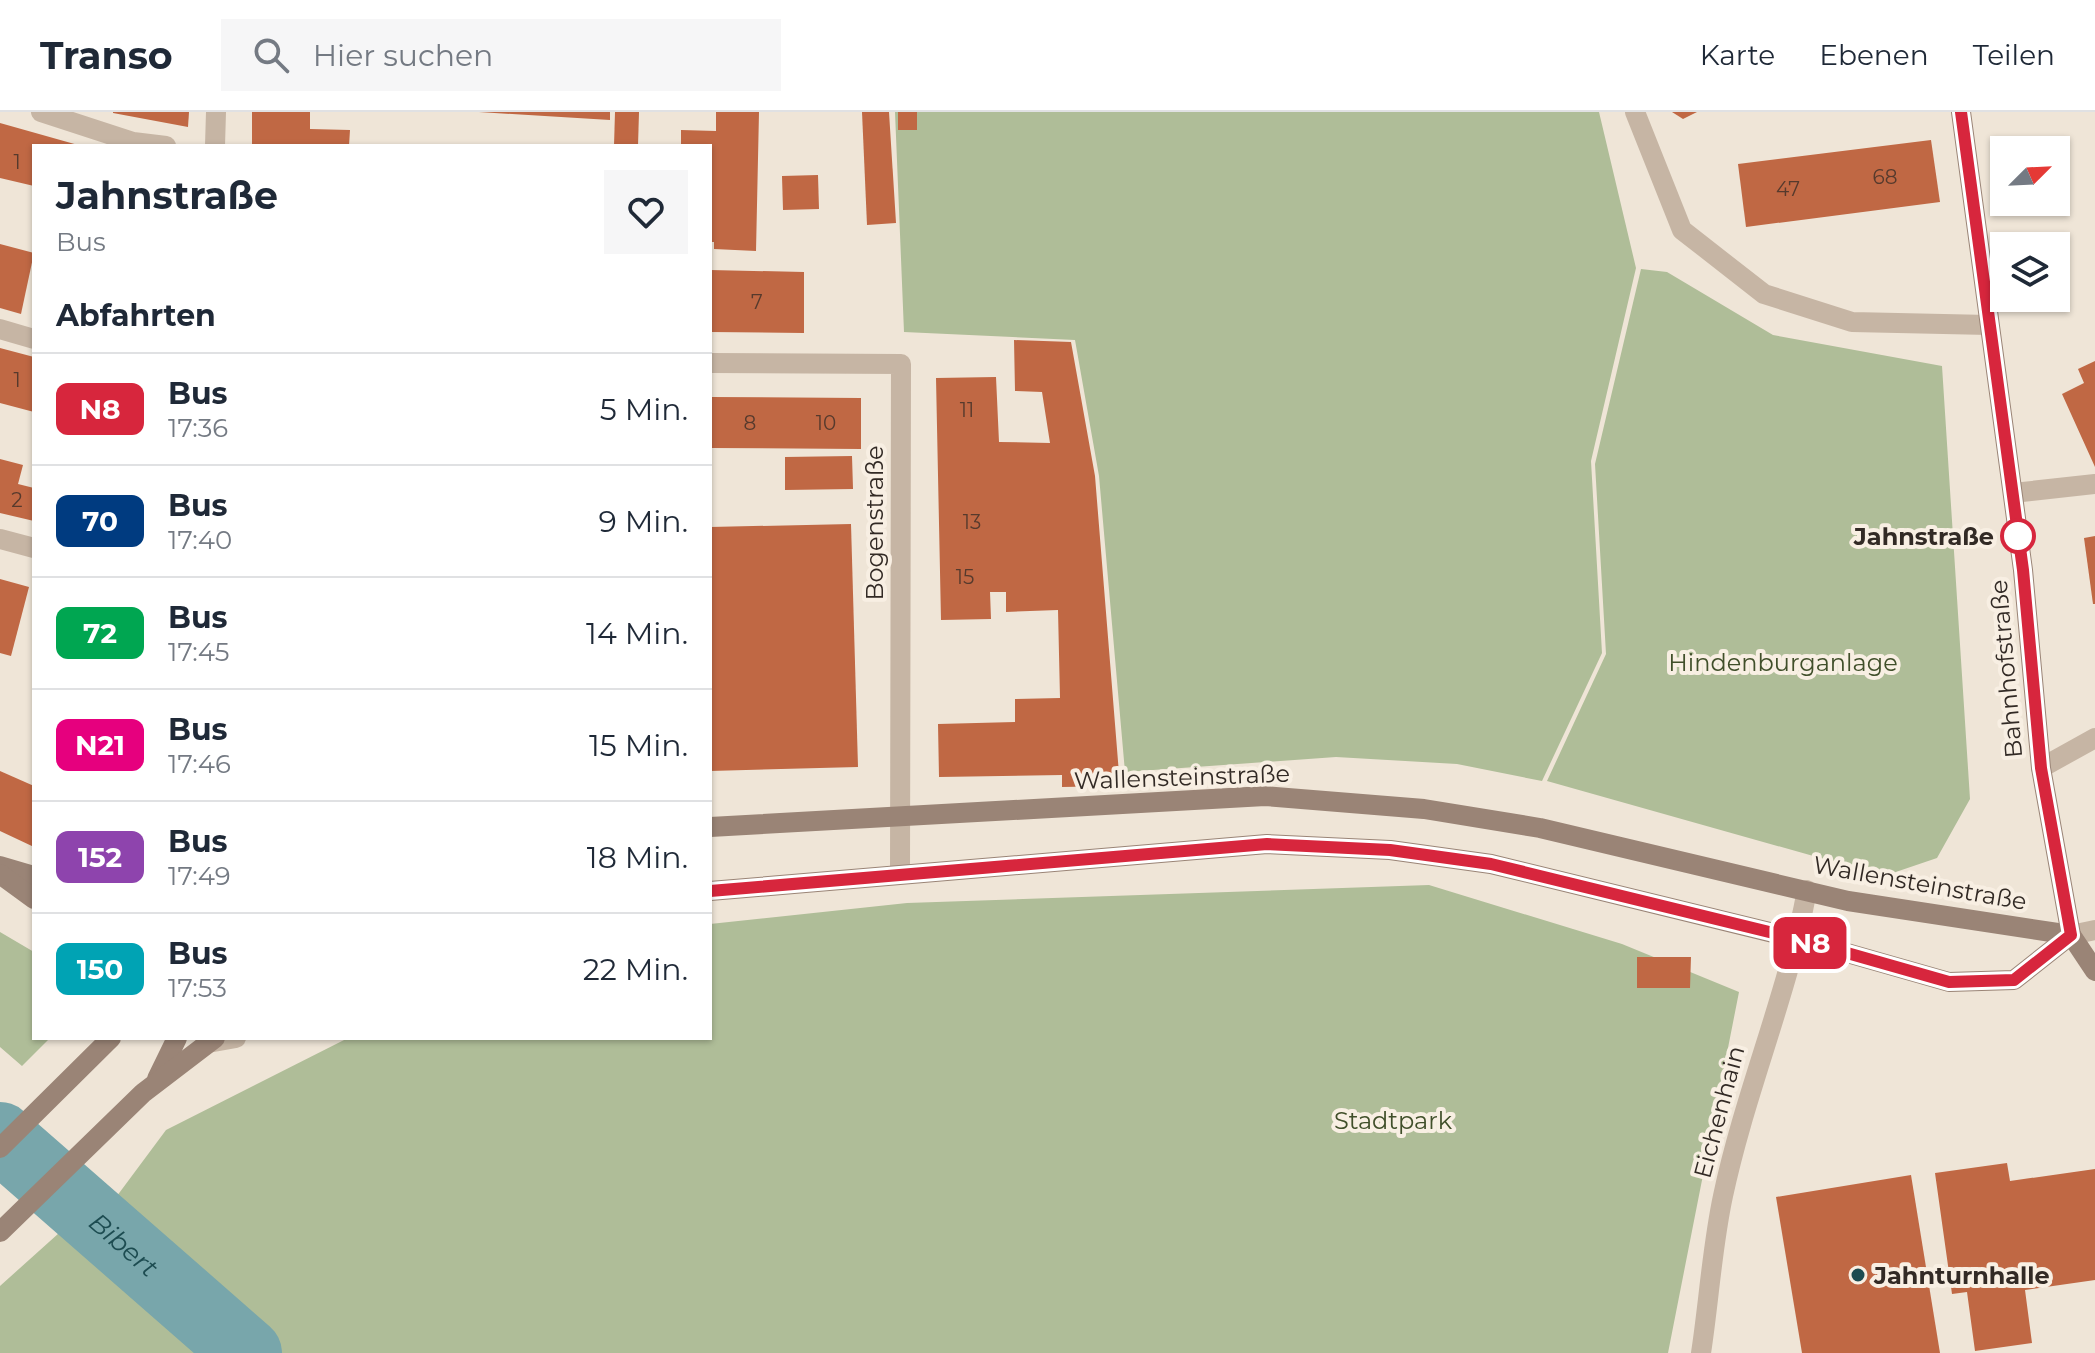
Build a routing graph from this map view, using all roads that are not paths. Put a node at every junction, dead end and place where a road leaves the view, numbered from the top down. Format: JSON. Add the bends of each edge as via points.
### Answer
{"nodes":[{"id":1,"x":41,"y":112,"type":"edge"},
{"id":2,"x":216,"y":112,"type":"edge"},
{"id":3,"x":1635,"y":112,"type":"edge"},
{"id":4,"x":1961,"y":112,"type":"edge"},
{"id":5,"x":150,"y":144,"type":"edge"},
{"id":6,"x":215,"y":144,"type":"edge"},
{"id":7,"x":1989,"y":325,"type":"junction"},
{"id":8,"x":0,"y":329,"type":"edge"},
{"id":9,"x":32,"y":338,"type":"edge"},
{"id":10,"x":712,"y":363,"type":"edge"},
{"id":11,"x":2095,"y":484,"type":"edge"},
{"id":12,"x":2013,"y":493,"type":"junction"},
{"id":13,"x":0,"y":539,"type":"edge"},
{"id":14,"x":32,"y":547,"type":"edge"},
{"id":15,"x":2095,"y":738,"type":"edge"},
{"id":16,"x":2041,"y":768,"type":"junction"},
{"id":17,"x":899,"y":816,"type":"junction"},
{"id":18,"x":712,"y":827,"type":"edge"},
{"id":19,"x":0,"y":866,"type":"edge"},
{"id":20,"x":900,"y":873,"type":"junction"},
{"id":21,"x":0,"y":874,"type":"edge"},
{"id":22,"x":32,"y":875,"type":"edge"},
{"id":23,"x":1807,"y":890,"type":"junction"},
{"id":24,"x":712,"y":891,"type":"edge"},
{"id":25,"x":32,"y":898,"type":"edge"},
{"id":26,"x":2095,"y":930,"type":"edge"},
{"id":27,"x":2071,"y":935,"type":"junction"},
{"id":28,"x":1798,"y":939,"type":"junction"},
{"id":29,"x":2095,"y":971,"type":"edge"},
{"id":30,"x":89,"y":1040,"type":"edge"},
{"id":31,"x":109,"y":1040,"type":"edge"},
{"id":32,"x":176,"y":1040,"type":"edge"},
{"id":33,"x":212,"y":1040,"type":"edge"},
{"id":34,"x":88,"y":1059,"type":"junction"},
{"id":35,"x":155,"y":1082,"type":"junction"},
{"id":36,"x":0,"y":1148,"type":"edge"},
{"id":37,"x":0,"y":1232,"type":"edge"},
{"id":38,"x":1701,"y":1353,"type":"edge"}],
"edges":[{"from":1,"to":5,"type":"street"},
{"from":2,"to":6,"type":"street"},
{"from":3,"to":7,"type":"street","via":[[1682,230],[1764,294],[1852,322]]},
{"from":4,"to":7,"type":"main road","name":"Bahnhofstraße"},
{"from":7,"to":12,"type":"main road","name":"Bahnhofstraße"},
{"from":8,"to":9,"type":"street"},
{"from":10,"to":17,"type":"street","name":"Bogenstraße","via":[[901,364]]},
{"from":11,"to":12,"type":"street"},
{"from":12,"to":16,"type":"main road","name":"Bahnhofstraße"},
{"from":13,"to":14,"type":"street"},
{"from":15,"to":16,"type":"street"},
{"from":16,"to":27,"type":"main road","name":"Bahnhofstraße"},
{"from":17,"to":18,"type":"main road","name":"Wallensteinstraße"},
{"from":17,"to":20,"type":"street","name":"Bogenstraße"},
{"from":17,"to":23,"type":"main road","name":"Wallensteinstraße","via":[[1265,796],[1424,809],[1540,828]]},
{"from":19,"to":22,"type":"main road"},
{"from":20,"to":24,"type":"main road"},
{"from":20,"to":28,"type":"main road","via":[[1267,844],[1390,850],[1491,864]]},
{"from":21,"to":25,"type":"main road"},
{"from":23,"to":27,"type":"main road","name":"Wallensteinstraße"},
{"from":23,"to":28,"type":"street","name":"Eichenhain"},
{"from":26,"to":27,"type":"street"},
{"from":27,"to":28,"type":"main road","via":[[2014,980],[1949,982]]},
{"from":27,"to":29,"type":"main road"},
{"from":28,"to":38,"type":"street","name":"Eichenhain","via":[[1723,1197]]},
{"from":30,"to":34,"type":"main road"},
{"from":31,"to":34,"type":"main road"},
{"from":32,"to":35,"type":"main road"},
{"from":33,"to":35,"type":"main road"},
{"from":34,"to":36,"type":"main road"},
{"from":35,"to":37,"type":"main road"}]}
